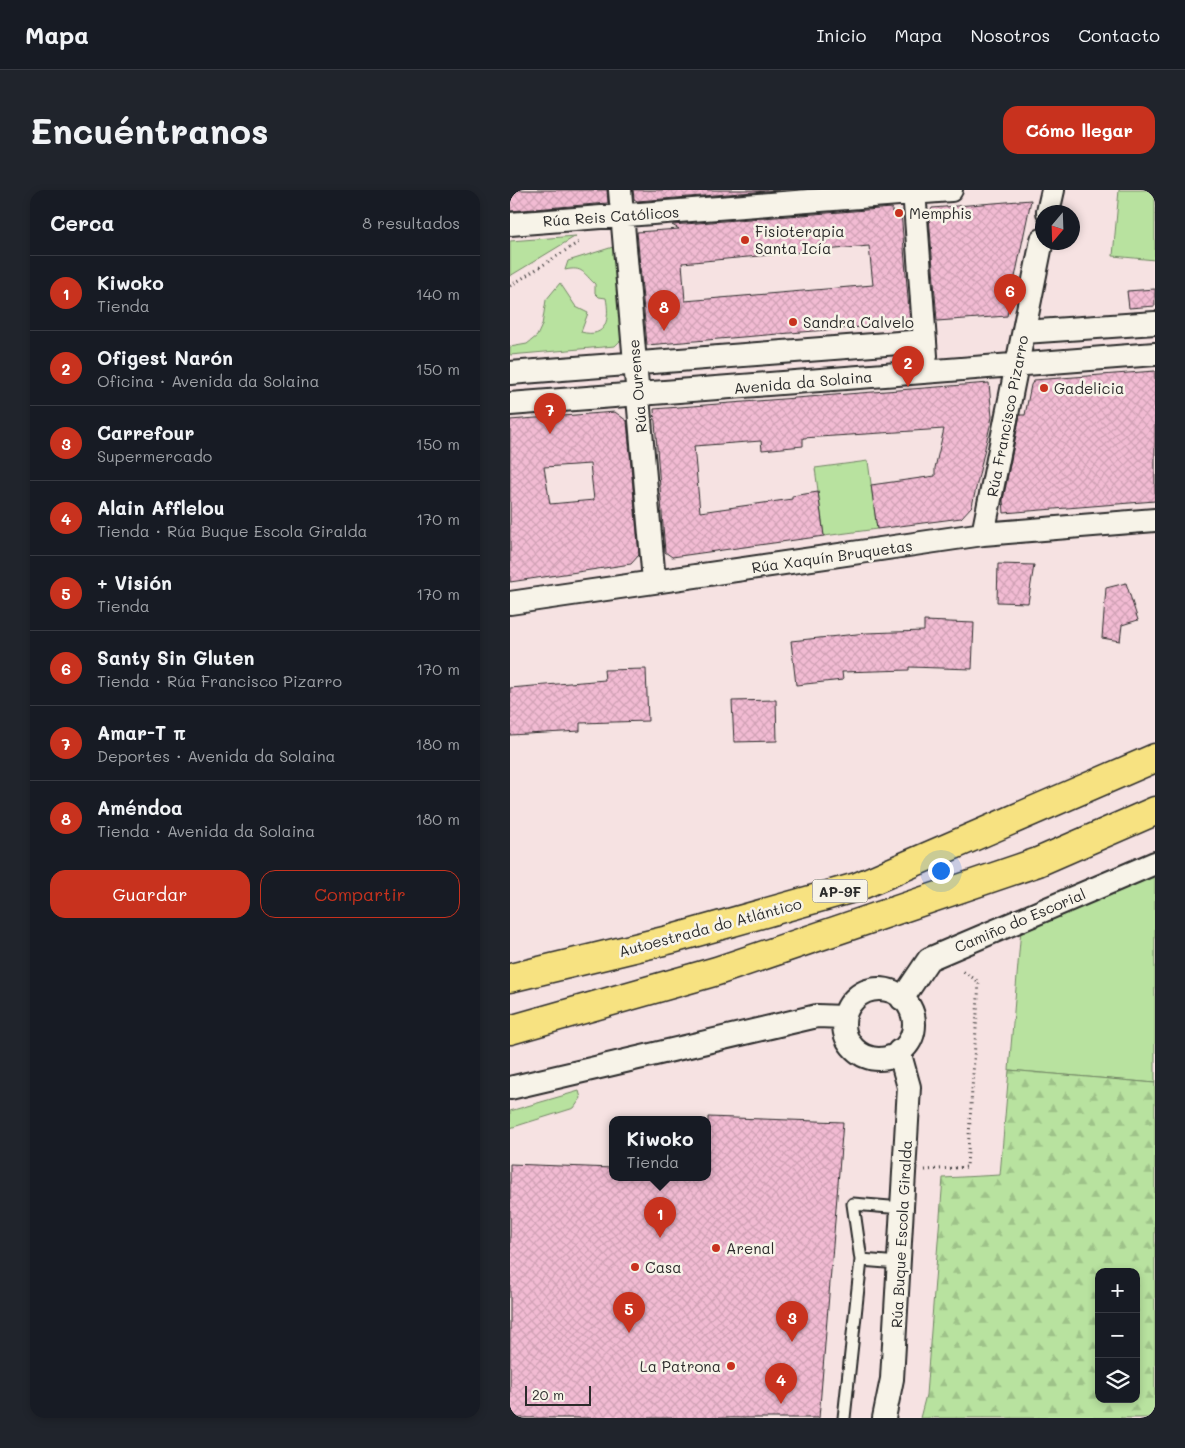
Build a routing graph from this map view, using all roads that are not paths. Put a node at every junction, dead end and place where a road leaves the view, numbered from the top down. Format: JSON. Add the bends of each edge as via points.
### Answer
{"nodes":[{"id":1,"x":620,"y":190,"type":"edge"},
{"id":2,"x":951,"y":190,"type":"edge"},
{"id":3,"x":1053,"y":190,"type":"edge"},
{"id":4,"x":914,"y":191,"type":"edge"},
{"id":5,"x":1050,"y":205,"type":"edge"},
{"id":6,"x":621,"y":215,"type":"junction"},
{"id":7,"x":510,"y":224,"type":"edge"},
{"id":8,"x":1040,"y":250,"type":"edge"},
{"id":9,"x":1155,"y":323,"type":"edge"},
{"id":10,"x":1024,"y":332,"type":"junction"},
{"id":11,"x":925,"y":341,"type":"junction"},
{"id":12,"x":1155,"y":354,"type":"edge"},
{"id":13,"x":635,"y":363,"type":"junction"},
{"id":14,"x":1017,"y":364,"type":"junction"},
{"id":15,"x":927,"y":372,"type":"junction"},
{"id":16,"x":510,"y":373,"type":"edge"},
{"id":17,"x":637,"y":395,"type":"junction"},
{"id":18,"x":510,"y":404,"type":"edge"},
{"id":19,"x":1155,"y":520,"type":"edge"},
{"id":20,"x":983,"y":534,"type":"junction"},
{"id":21,"x":654,"y":581,"type":"junction"},
{"id":22,"x":510,"y":603,"type":"edge"},
{"id":23,"x":1155,"y":758,"type":"edge"},
{"id":24,"x":1155,"y":810,"type":"edge"},
{"id":25,"x":1155,"y":863,"type":"edge"},
{"id":26,"x":510,"y":978,"type":"edge"},
{"id":27,"x":902,"y":999,"type":"junction"},
{"id":28,"x":844,"y":1017,"type":"junction"},
{"id":29,"x":510,"y":1030,"type":"edge"},
{"id":30,"x":899,"y":1052,"type":"junction"},
{"id":31,"x":510,"y":1088,"type":"edge"},
{"id":32,"x":902,"y":1208,"type":"junction"},
{"id":33,"x":861,"y":1260,"type":"junction"},
{"id":34,"x":899,"y":1263,"type":"junction"},
{"id":35,"x":844,"y":1418,"type":"edge"},
{"id":36,"x":884,"y":1418,"type":"edge"}],
"edges":[{"from":1,"to":6,"type":"street","name":"Rúa Ourense"},
{"from":2,"to":4,"type":"street","name":"Rúa Reis Católicos"},
{"from":3,"to":5,"type":"street"},
{"from":4,"to":6,"type":"street","name":"Rúa Reis Católicos"},
{"from":4,"to":11,"type":"street"},
{"from":6,"to":7,"type":"street","name":"Rúa Reis Católicos"},
{"from":6,"to":13,"type":"street","name":"Rúa Ourense"},
{"from":8,"to":10,"type":"street","name":"Rúa Francisco Pizarro"},
{"from":9,"to":10,"type":"street"},
{"from":10,"to":14,"type":"street","name":"Rúa Francisco Pizarro"},
{"from":11,"to":13,"type":"street","name":"Avenida da Solaina"},
{"from":11,"to":15,"type":"street"},
{"from":12,"to":14,"type":"street","name":"Avenida da Solaina"},
{"from":13,"to":16,"type":"street","name":"Avenida da Solaina"},
{"from":13,"to":17,"type":"street","name":"Rúa Ourense"},
{"from":14,"to":15,"type":"street","name":"Avenida da Solaina"},
{"from":14,"to":20,"type":"street","name":"Rúa Francisco Pizarro"},
{"from":15,"to":17,"type":"street","name":"Avenida da Solaina"},
{"from":17,"to":18,"type":"street","name":"Avenida da Solaina"},
{"from":17,"to":21,"type":"street","name":"Rúa Ourense"},
{"from":19,"to":20,"type":"street","name":"Rúa Xaquín Bruquetas"},
{"from":20,"to":21,"type":"street","name":"Rúa Xaquín Bruquetas"},
{"from":21,"to":22,"type":"street","name":"Rúa Xaquín Bruquetas"},
{"from":23,"to":26,"type":"highway","name":"Autoestrada do Atlántico","number":"AP-9F","via":[[857,887],[672,939]]},
{"from":24,"to":29,"type":"highway","number":"AP-9F","via":[[1038,862],[717,971]]},
{"from":25,"to":27,"type":"street","name":"Camiño do Escorial","via":[[929,959]]},
{"from":27,"to":28,"type":"street","via":[[886,989],[869,990],[848,1005]]},
{"from":27,"to":30,"type":"street","via":[[908,1005],[914,1023],[912,1035]]},
{"from":28,"to":30,"type":"street","via":[[844,1031],[857,1051],[868,1057],[883,1058]]},
{"from":28,"to":31,"type":"street","via":[[817,1016]]},
{"from":30,"to":32,"type":"street","name":"Rúa Buque Escola Giralda","via":[[909,1087]]},
{"from":32,"to":33,"type":"lane","via":[[853,1204]]},
{"from":32,"to":34,"type":"street","name":"Rúa Buque Escola Giralda"},
{"from":33,"to":34,"type":"lane"},
{"from":33,"to":35,"type":"lane"},
{"from":34,"to":36,"type":"street","name":"Rúa Buque Escola Giralda","via":[[892,1379]]}]}
